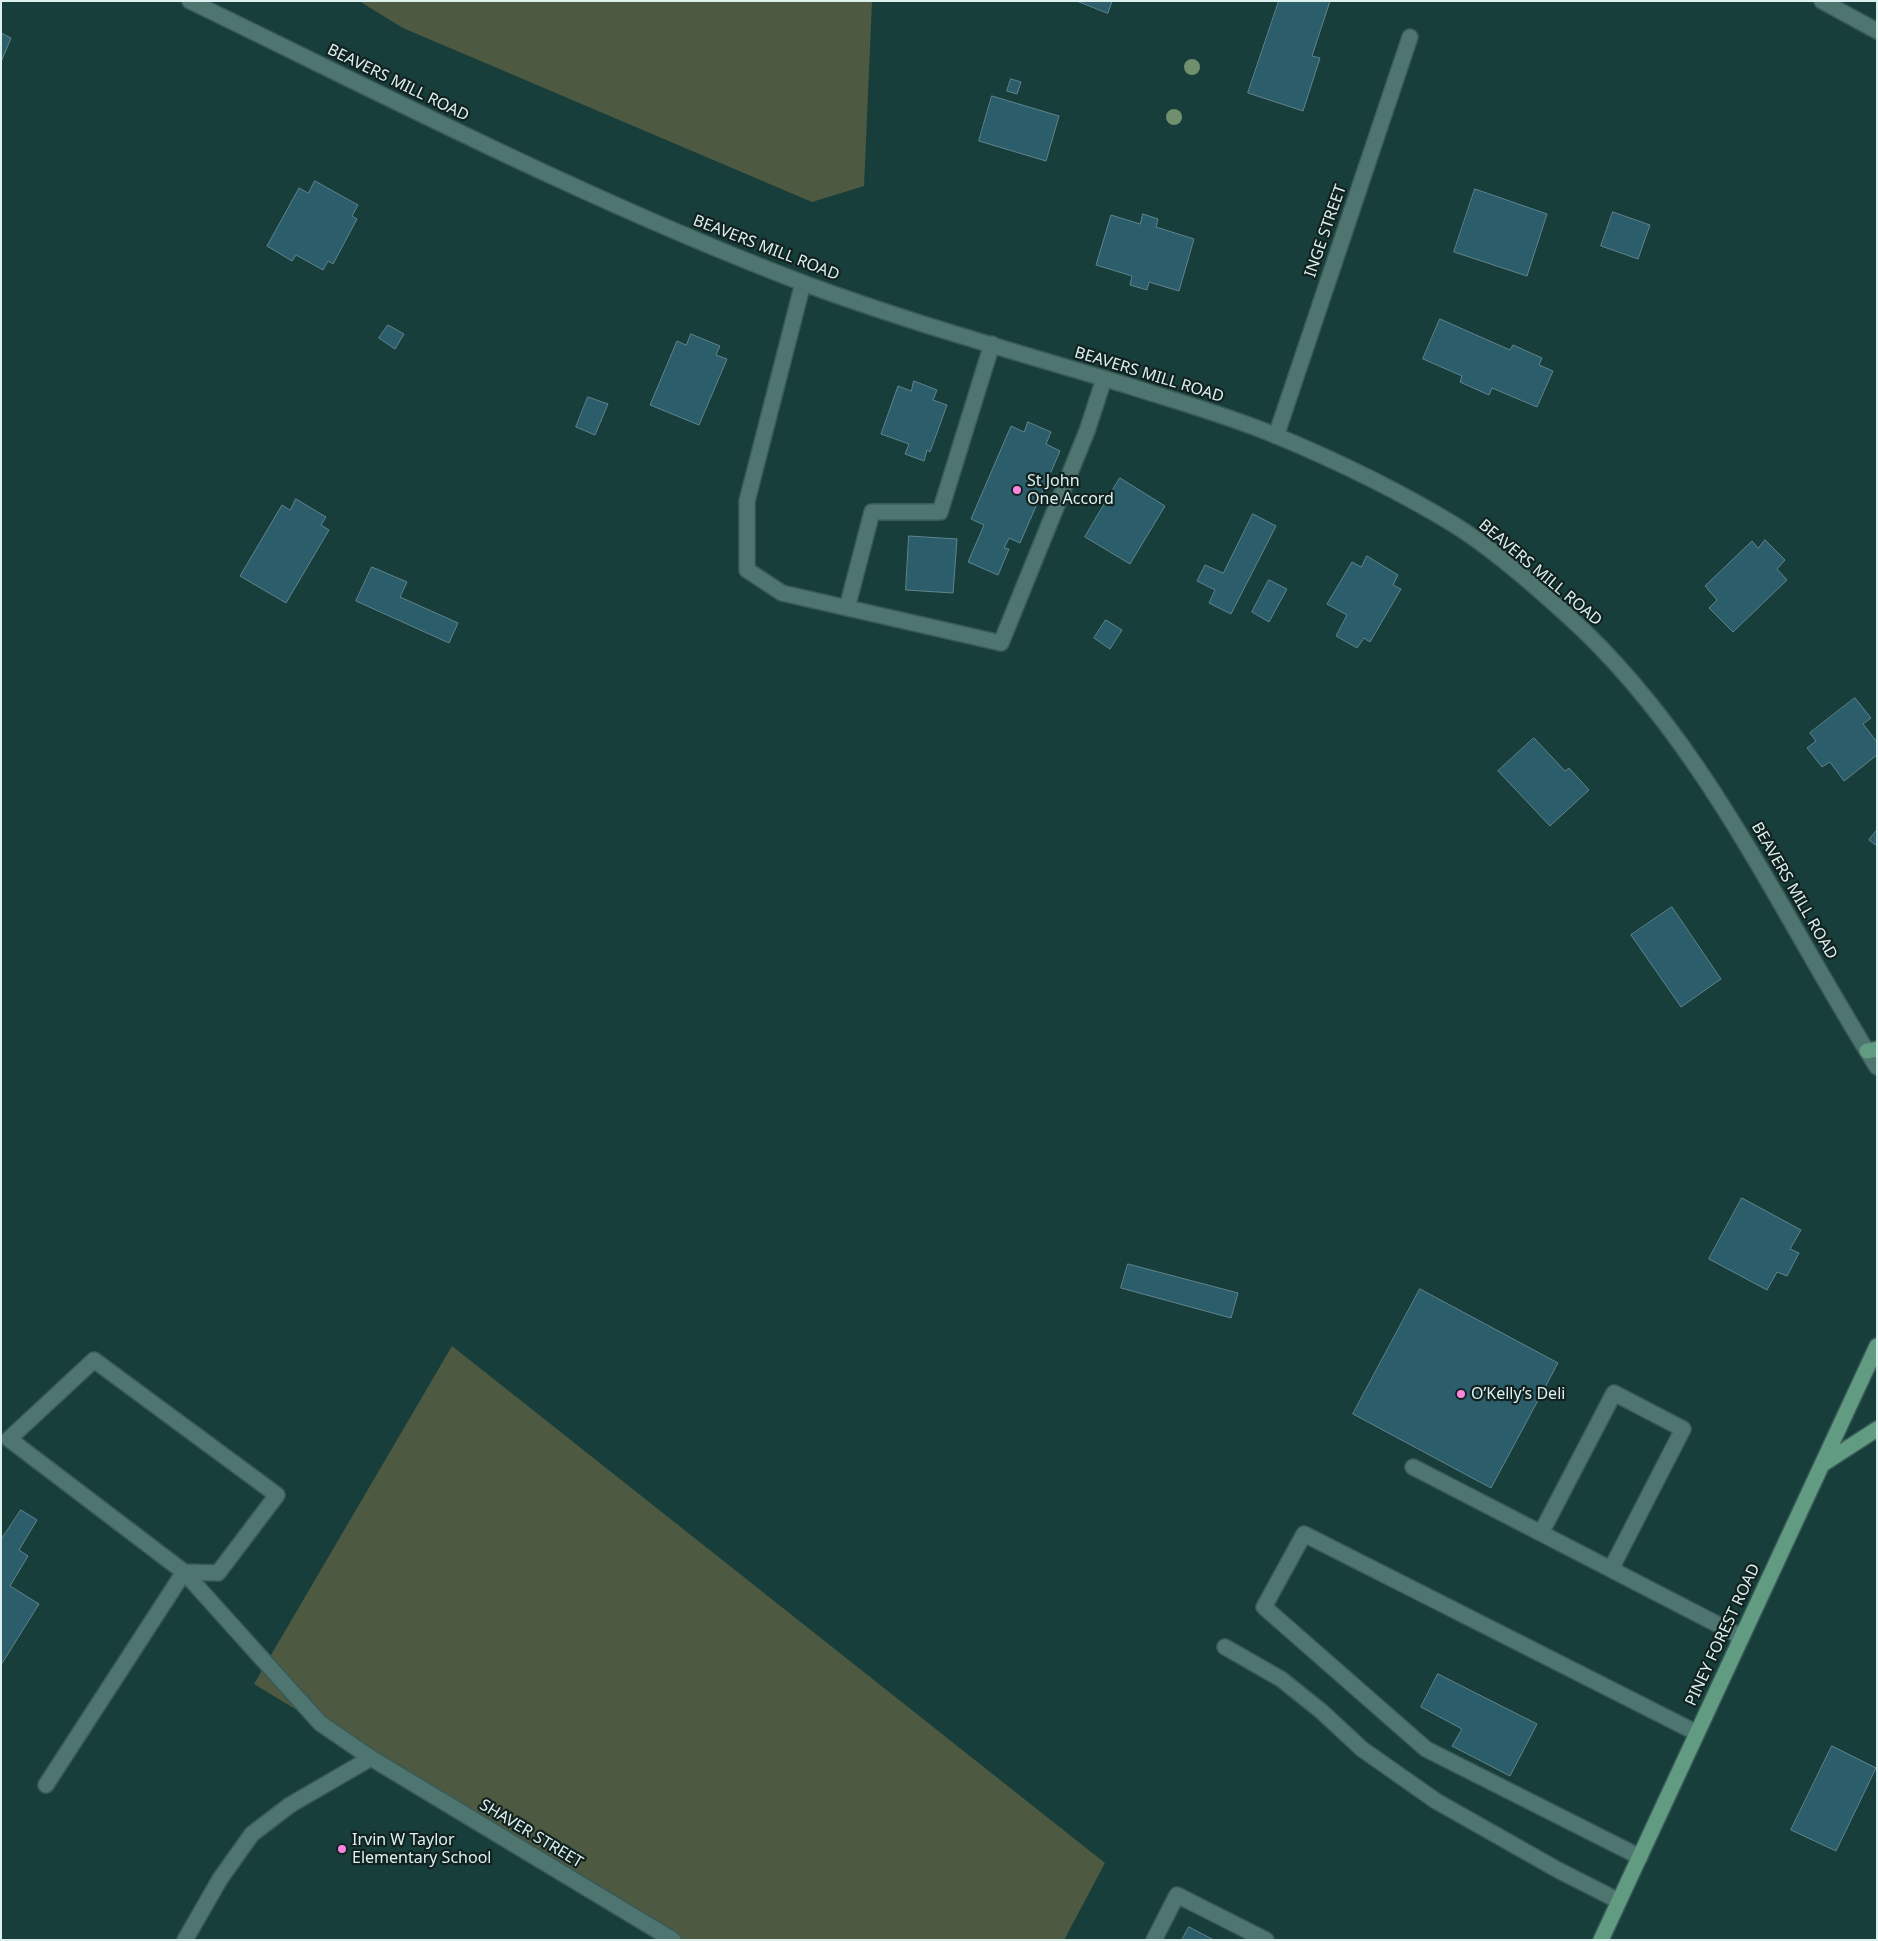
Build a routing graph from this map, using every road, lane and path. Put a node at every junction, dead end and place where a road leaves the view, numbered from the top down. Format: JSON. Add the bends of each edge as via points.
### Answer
{"nodes":[{"id":1,"x":190,"y":1,"type":"edge"},
{"id":2,"x":1822,"y":1,"type":"edge"},
{"id":3,"x":1877,"y":31,"type":"edge"},
{"id":4,"x":1410,"y":37,"type":"dead end"},
{"id":5,"x":803,"y":283,"type":"junction"},
{"id":6,"x":992,"y":344,"type":"junction"},
{"id":7,"x":1104,"y":379,"type":"junction"},
{"id":8,"x":1276,"y":436,"type":"junction"},
{"id":9,"x":847,"y":608,"type":"junction"},
{"id":10,"x":1872,"y":1050,"type":"edge"},
{"id":11,"x":1877,"y":1066,"type":"edge"},
{"id":12,"x":1877,"y":1346,"type":"edge"},
{"id":13,"x":1877,"y":1429,"type":"edge"},
{"id":14,"x":1823,"y":1464,"type":"junction"},
{"id":15,"x":1413,"y":1467,"type":"dead end"},
{"id":16,"x":1542,"y":1533,"type":"junction"},
{"id":17,"x":1611,"y":1569,"type":"junction"},
{"id":18,"x":184,"y":1572,"type":"junction"},
{"id":19,"x":1742,"y":1637,"type":"junction"},
{"id":20,"x":1225,"y":1647,"type":"dead end"},
{"id":21,"x":1697,"y":1732,"type":"junction"},
{"id":22,"x":372,"y":1758,"type":"junction"},
{"id":23,"x":46,"y":1785,"type":"dead end"},
{"id":24,"x":1640,"y":1857,"type":"junction"},
{"id":25,"x":1619,"y":1901,"type":"junction"},
{"id":26,"x":185,"y":1940,"type":"edge"},
{"id":27,"x":673,"y":1940,"type":"edge"},
{"id":28,"x":1154,"y":1940,"type":"edge"},
{"id":29,"x":1266,"y":1940,"type":"edge"},
{"id":30,"x":1601,"y":1940,"type":"edge"}],
"edges":[{"from":1,"to":5,"type":"street","name":"BEAVERS MILL ROAD","via":[[523,162],[671,230]]},
{"from":2,"to":3,"type":"street"},
{"from":4,"to":8,"type":"street","name":"INGE STREET"},
{"from":5,"to":6,"type":"street","name":"BEAVERS MILL ROAD"},
{"from":5,"to":9,"type":"street","via":[[747,501],[747,570],[782,592]]},
{"from":6,"to":7,"type":"street","name":"BEAVERS MILL ROAD"},
{"from":6,"to":9,"type":"street","via":[[940,512],[872,512]]},
{"from":7,"to":8,"type":"street","name":"BEAVERS MILL ROAD"},
{"from":7,"to":9,"type":"street","via":[[1087,431],[1001,643]]},
{"from":8,"to":10,"type":"street","name":"BEAVERS MILL ROAD","via":[[1358,473],[1456,526],[1569,616],[1632,681],[1687,752]]},
{"from":10,"to":11,"type":"street","name":"BEAVERS MILL ROAD"},
{"from":12,"to":14,"type":"main road","name":"PINEY FOREST ROAD"},
{"from":13,"to":14,"type":"main road"},
{"from":14,"to":19,"type":"main road","name":"PINEY FOREST ROAD"},
{"from":15,"to":16,"type":"street"},
{"from":16,"to":17,"type":"street"},
{"from":16,"to":17,"type":"street","via":[[1614,1393],[1683,1429]]},
{"from":17,"to":19,"type":"street"},
{"from":18,"to":18,"type":"street","name":"SHAVER STREET","via":[[9,1439],[94,1360],[276,1495],[218,1572]]},
{"from":18,"to":22,"type":"street","name":"SHAVER STREET","via":[[320,1723]]},
{"from":18,"to":23,"type":"street"},
{"from":19,"to":21,"type":"main road","name":"PINEY FOREST ROAD"},
{"from":20,"to":25,"type":"street","via":[[1281,1679],[1362,1749],[1436,1801]]},
{"from":21,"to":24,"type":"main road","name":"PINEY FOREST ROAD"},
{"from":21,"to":24,"type":"street","via":[[1304,1534],[1264,1607],[1426,1749]]},
{"from":22,"to":26,"type":"street","via":[[290,1805],[252,1834],[220,1879]]},
{"from":22,"to":27,"type":"street","name":"SHAVER STREET"},
{"from":24,"to":25,"type":"main road","name":"PINEY FOREST ROAD"},
{"from":25,"to":30,"type":"main road","name":"PINEY FOREST ROAD"},
{"from":28,"to":29,"type":"street","via":[[1177,1895]]}]}
